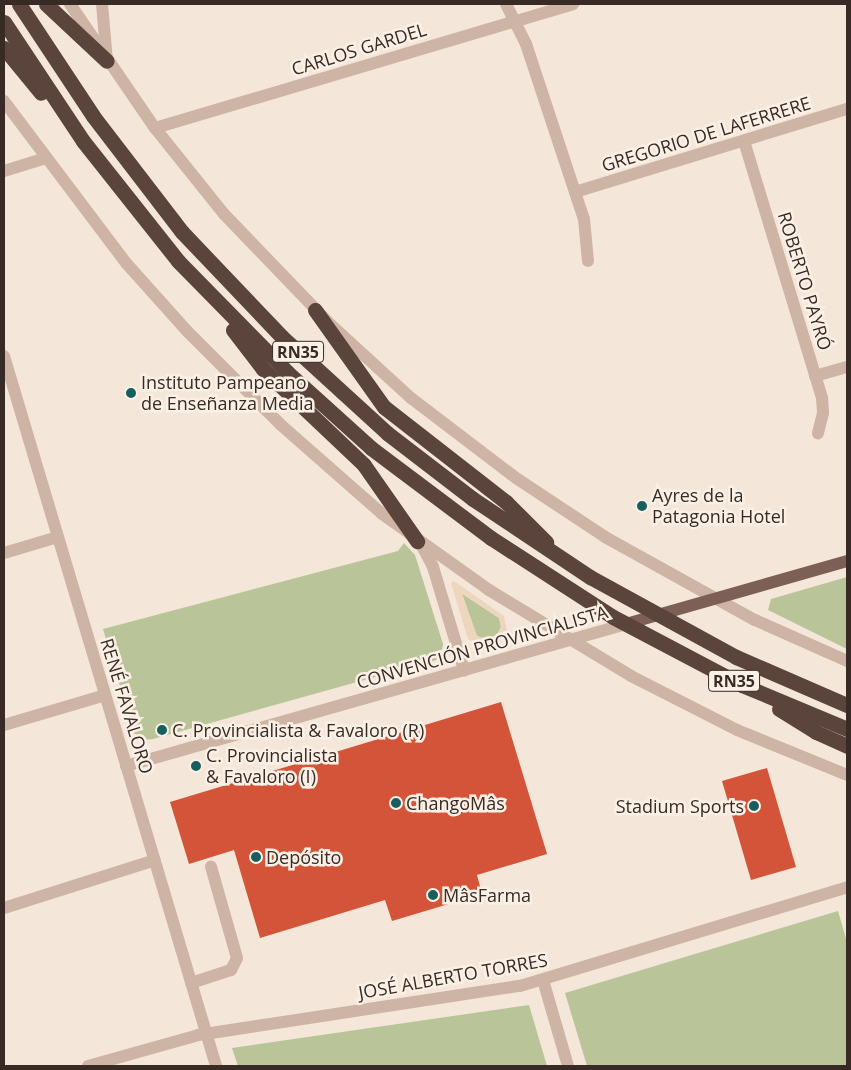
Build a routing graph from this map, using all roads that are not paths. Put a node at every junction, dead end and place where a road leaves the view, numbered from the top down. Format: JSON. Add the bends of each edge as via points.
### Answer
{"nodes":[{"id":1,"x":18,"y":4,"type":"edge"},
{"id":2,"x":46,"y":4,"type":"edge"},
{"id":3,"x":70,"y":4,"type":"edge"},
{"id":4,"x":102,"y":4,"type":"edge"},
{"id":5,"x":506,"y":4,"type":"edge"},
{"id":6,"x":573,"y":4,"type":"edge"},
{"id":7,"x":515,"y":21,"type":"junction"},
{"id":8,"x":4,"y":22,"type":"edge"},
{"id":9,"x":4,"y":48,"type":"edge"},
{"id":10,"x":107,"y":61,"type":"junction"},
{"id":11,"x":4,"y":100,"type":"edge"},
{"id":12,"x":847,"y":109,"type":"edge"},
{"id":13,"x":154,"y":128,"type":"junction"},
{"id":14,"x":744,"y":141,"type":"junction"},
{"id":15,"x":83,"y":142,"type":"junction"},
{"id":16,"x":46,"y":158,"type":"junction"},
{"id":17,"x":4,"y":171,"type":"edge"},
{"id":18,"x":575,"y":192,"type":"junction"},
{"id":19,"x":588,"y":261,"type":"dead end"},
{"id":20,"x":205,"y":290,"type":"junction"},
{"id":21,"x":315,"y":310,"type":"junction"},
{"id":22,"x":4,"y":356,"type":"edge"},
{"id":23,"x":847,"y":367,"type":"edge"},
{"id":24,"x":815,"y":376,"type":"junction"},
{"id":25,"x":7,"y":378,"type":"edge"},
{"id":26,"x":818,"y":432,"type":"dead end"},
{"id":27,"x":58,"y":537,"type":"junction"},
{"id":28,"x":417,"y":541,"type":"junction"},
{"id":29,"x":4,"y":553,"type":"edge"},
{"id":30,"x":847,"y":561,"type":"edge"},
{"id":31,"x":567,"y":563,"type":"junction"},
{"id":32,"x":716,"y":599,"type":"junction"},
{"id":33,"x":658,"y":616,"type":"junction"},
{"id":34,"x":626,"y":624,"type":"junction"},
{"id":35,"x":570,"y":640,"type":"junction"},
{"id":36,"x":847,"y":661,"type":"edge"},
{"id":37,"x":464,"y":670,"type":"junction"},
{"id":38,"x":742,"y":685,"type":"junction"},
{"id":39,"x":105,"y":695,"type":"junction"},
{"id":40,"x":846,"y":704,"type":"edge"},
{"id":41,"x":4,"y":725,"type":"edge"},
{"id":42,"x":847,"y":729,"type":"edge"},
{"id":43,"x":847,"y":746,"type":"edge"},
{"id":44,"x":126,"y":766,"type":"junction"},
{"id":45,"x":847,"y":775,"type":"edge"},
{"id":46,"x":154,"y":860,"type":"junction"},
{"id":47,"x":211,"y":867,"type":"dead end"},
{"id":48,"x":847,"y":887,"type":"edge"},
{"id":49,"x":4,"y":908,"type":"edge"},
{"id":50,"x":543,"y":980,"type":"junction"},
{"id":51,"x":191,"y":983,"type":"junction"},
{"id":52,"x":206,"y":1034,"type":"junction"},
{"id":53,"x":88,"y":1066,"type":"edge"},
{"id":54,"x":216,"y":1066,"type":"edge"},
{"id":55,"x":568,"y":1066,"type":"edge"}],
"edges":[{"from":1,"to":31,"type":"highway","number":"RN35","via":[[124,160],[182,232],[238,292],[387,433],[473,499]]},
{"from":2,"to":10,"type":"highway"},
{"from":3,"to":10,"type":"street"},
{"from":4,"to":10,"type":"street"},
{"from":5,"to":7,"type":"street"},
{"from":6,"to":7,"type":"street","name":"CARLOS GARDEL"},
{"from":7,"to":13,"type":"street","name":"CARLOS GARDEL"},
{"from":7,"to":18,"type":"street","via":[[526,44]]},
{"from":8,"to":15,"type":"highway","number":"RN35"},
{"from":9,"to":15,"type":"highway"},
{"from":10,"to":13,"type":"street"},
{"from":11,"to":16,"type":"street"},
{"from":12,"to":14,"type":"street","name":"GREGORIO DE LAFERRERE"},
{"from":13,"to":21,"type":"street","via":[[229,219]]},
{"from":14,"to":18,"type":"street","name":"GREGORIO DE LAFERRERE"},
{"from":14,"to":24,"type":"street","name":"ROBERTO PAYRÓ"},
{"from":15,"to":20,"type":"highway","number":"RN35","via":[[129,203]]},
{"from":16,"to":17,"type":"street"},
{"from":16,"to":28,"type":"street","via":[[128,264],[218,364],[314,455]]},
{"from":18,"to":19,"type":"street","via":[[586,229]]},
{"from":20,"to":28,"type":"highway","via":[[258,364],[364,465]]},
{"from":20,"to":34,"type":"highway","number":"RN35","via":[[308,392],[400,472],[491,538]]},
{"from":21,"to":31,"type":"highway","via":[[384,407],[512,508]]},
{"from":21,"to":32,"type":"street","via":[[411,398],[498,465],[605,537]]},
{"from":22,"to":25,"type":"street","name":"RENÉ FAVALORO"},
{"from":23,"to":24,"type":"street"},
{"from":24,"to":26,"type":"street","name":"ROBERTO PAYRÓ","via":[[824,408]]},
{"from":25,"to":27,"type":"street","name":"RENÉ FAVALORO"},
{"from":27,"to":29,"type":"street"},
{"from":27,"to":39,"type":"street","name":"RENÉ FAVALORO"},
{"from":28,"to":35,"type":"street"},
{"from":28,"to":37,"type":"street","via":[[433,567]]},
{"from":30,"to":32,"type":"main road","name":"CONVENCIÓN PROVINCIALISTA"},
{"from":31,"to":33,"type":"highway","number":"RN35"},
{"from":32,"to":33,"type":"main road","name":"CONVENCIÓN PROVINCIALISTA"},
{"from":32,"to":36,"type":"street"},
{"from":33,"to":34,"type":"main road","name":"CONVENCIÓN PROVINCIALISTA"},
{"from":33,"to":40,"type":"highway","number":"RN35","via":[[763,670]]},
{"from":34,"to":35,"type":"street","name":"CONVENCIÓN PROVINCIALISTA"},
{"from":34,"to":38,"type":"highway","number":"RN35"},
{"from":35,"to":37,"type":"street","name":"CONVENCIÓN PROVINCIALISTA"},
{"from":35,"to":45,"type":"street","via":[[711,718]]},
{"from":37,"to":44,"type":"street","name":"CONVENCIÓN PROVINCIALISTA"},
{"from":38,"to":42,"type":"highway","number":"RN35"},
{"from":38,"to":43,"type":"highway","via":[[816,732]]},
{"from":39,"to":41,"type":"street"},
{"from":39,"to":44,"type":"street","name":"RENÉ FAVALORO"},
{"from":44,"to":46,"type":"street","name":"RENÉ FAVALORO"},
{"from":46,"to":49,"type":"street"},
{"from":46,"to":51,"type":"street","name":"RENÉ FAVALORO"},
{"from":47,"to":51,"type":"street","via":[[236,962],[227,972]]},
{"from":48,"to":50,"type":"street","name":"JOSÉ ALBERTO TORRES"},
{"from":50,"to":52,"type":"street","name":"JOSÉ ALBERTO TORRES"},
{"from":50,"to":55,"type":"street"},
{"from":51,"to":52,"type":"street","name":"RENÉ FAVALORO"},
{"from":52,"to":53,"type":"street","name":"JOSÉ ALBERTO TORRES"},
{"from":52,"to":54,"type":"street","name":"RENÉ FAVALORO"}]}
